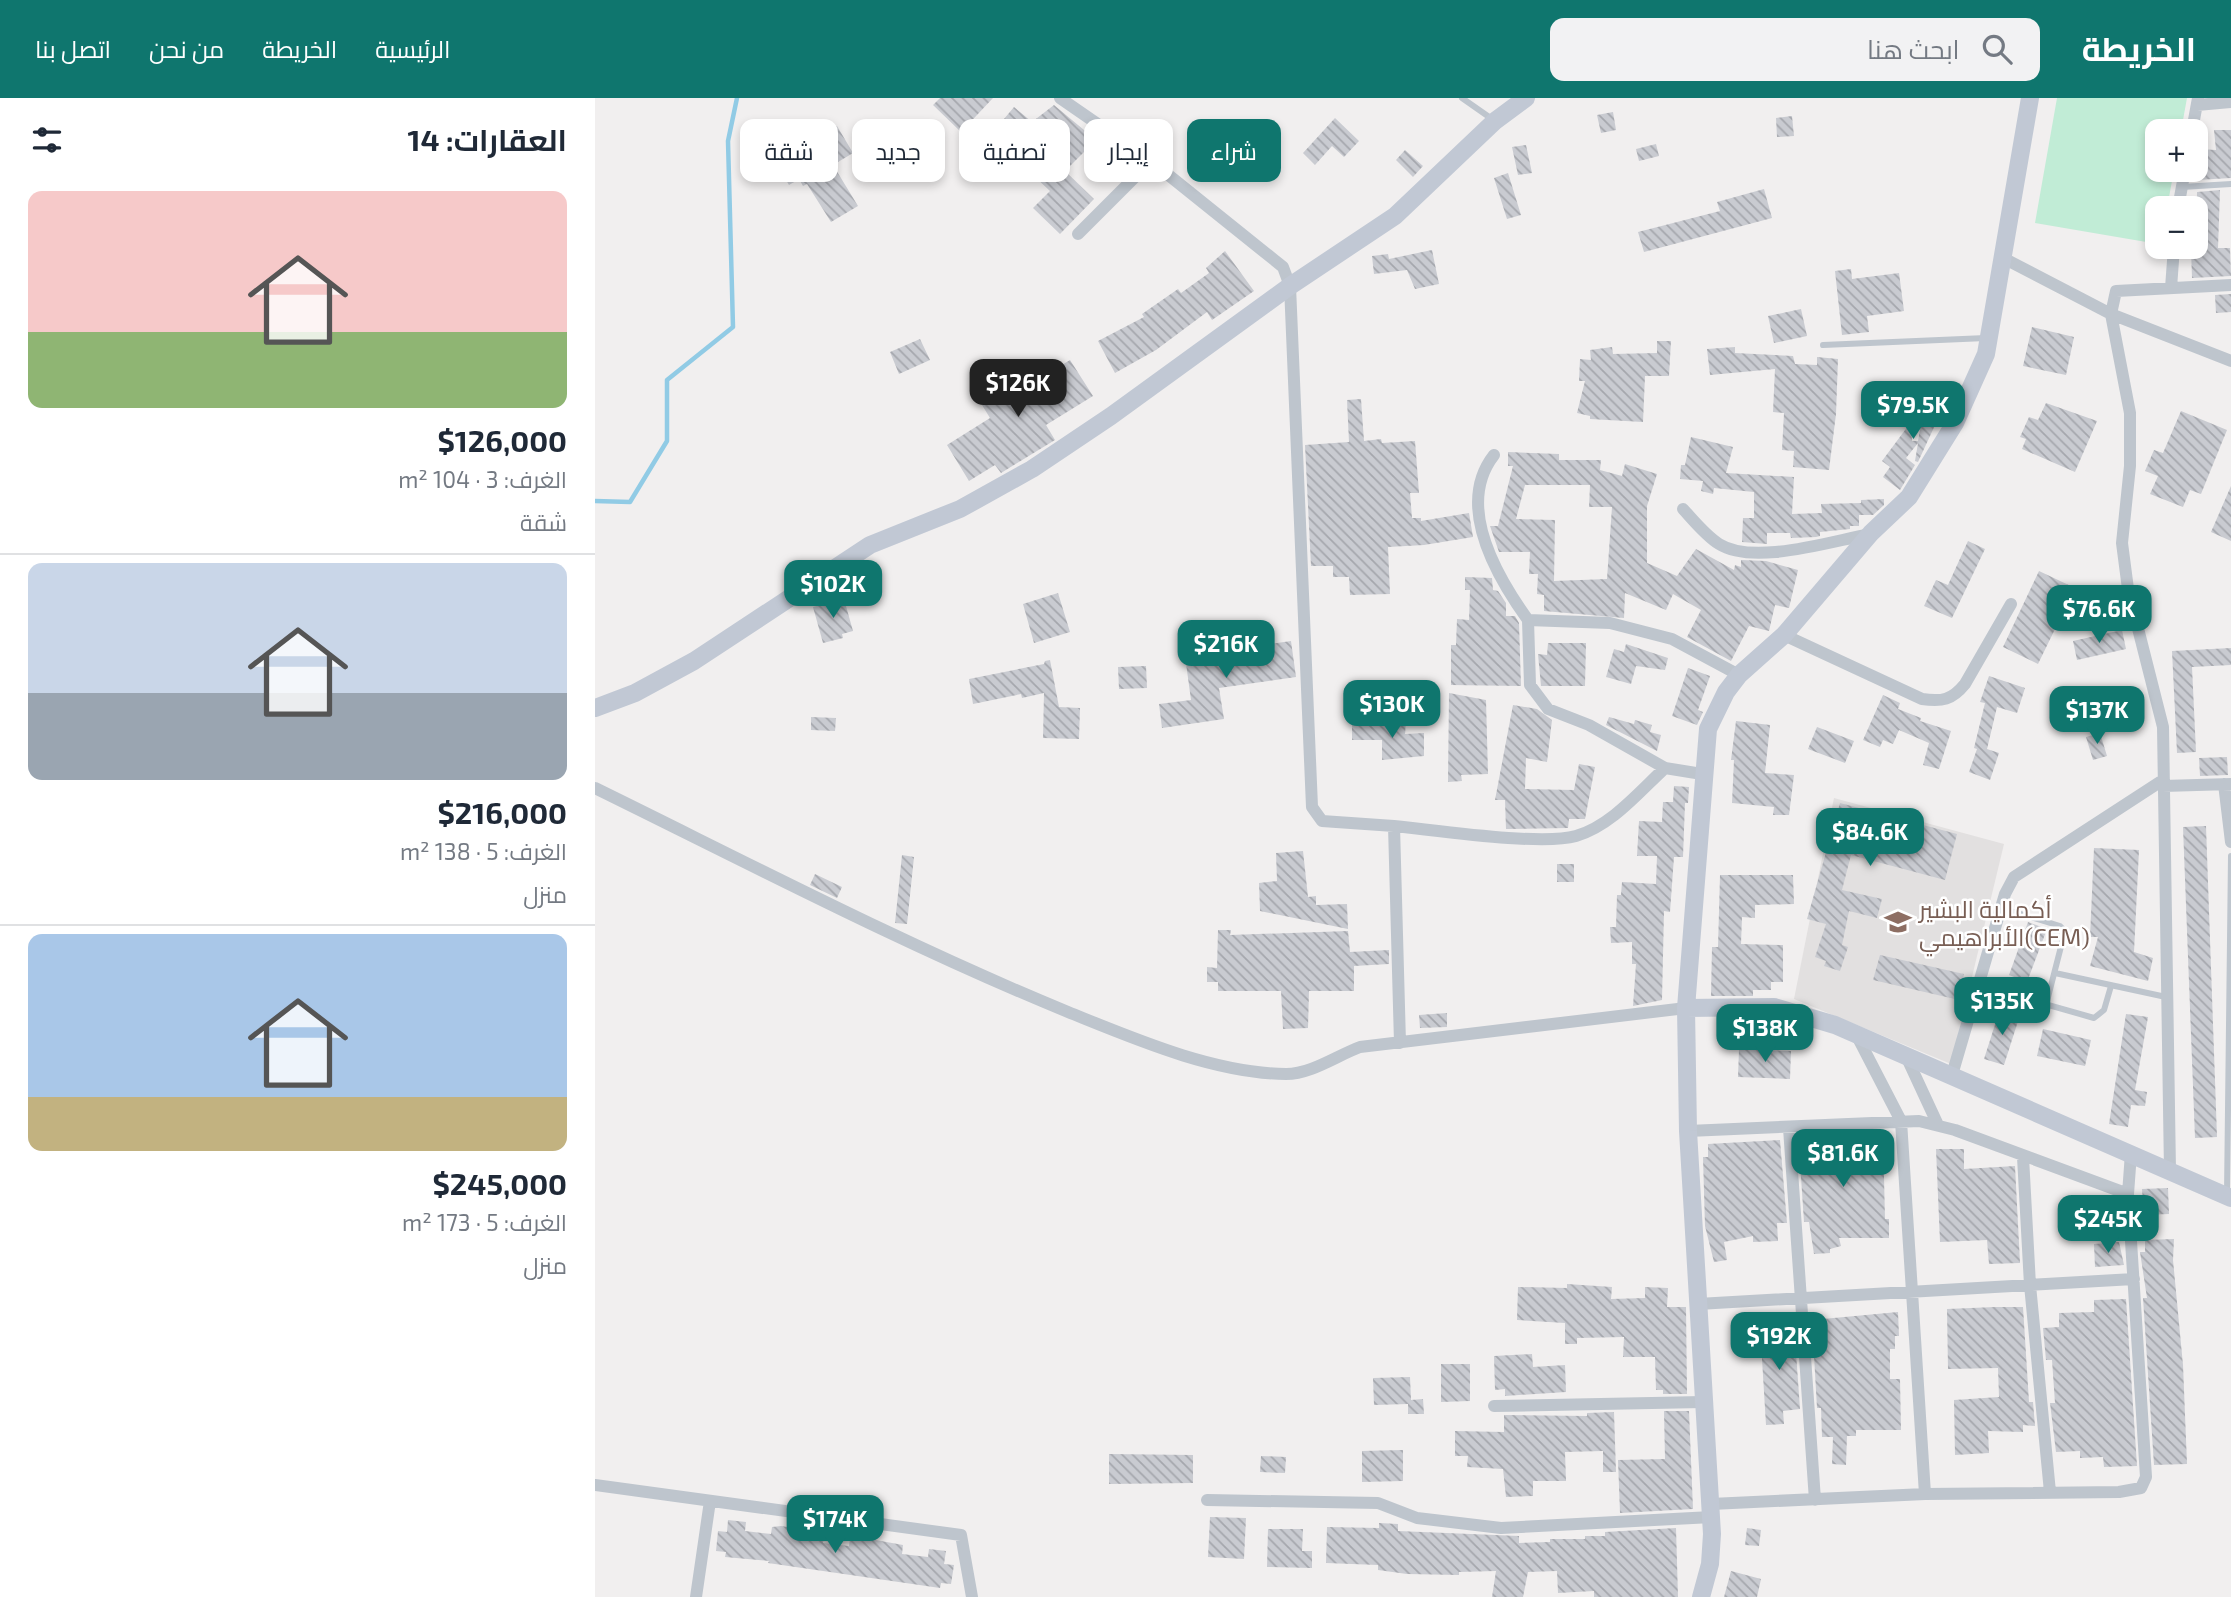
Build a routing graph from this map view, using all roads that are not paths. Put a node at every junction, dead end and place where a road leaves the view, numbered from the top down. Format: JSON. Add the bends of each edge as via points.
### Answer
{"nodes":[{"id":1,"x":1061,"y":98,"type":"edge"},
{"id":2,"x":1462,"y":98,"type":"edge"},
{"id":3,"x":1526,"y":98,"type":"edge"},
{"id":4,"x":2030,"y":98,"type":"edge"},
{"id":5,"x":2197,"y":101,"type":"edge"},
{"id":6,"x":2231,"y":102,"type":"edge"},
{"id":7,"x":1091,"y":119,"type":"edge"},
{"id":8,"x":2194,"y":119,"type":"edge"},
{"id":9,"x":1495,"y":121,"type":"junction"},
{"id":10,"x":1173,"y":179,"type":"edge"},
{"id":11,"x":1130,"y":182,"type":"edge"},
{"id":12,"x":2183,"y":182,"type":"edge"},
{"id":13,"x":2231,"y":184,"type":"edge"},
{"id":14,"x":2182,"y":187,"type":"junction"},
{"id":15,"x":2180,"y":196,"type":"edge"},
{"id":16,"x":1078,"y":234,"type":"dead end"},
{"id":17,"x":2003,"y":258,"type":"junction"},
{"id":18,"x":2172,"y":259,"type":"edge"},
{"id":19,"x":2231,"y":285,"type":"edge"},
{"id":20,"x":1290,"y":286,"type":"junction"},
{"id":21,"x":2171,"y":288,"type":"junction"},
{"id":22,"x":2111,"y":314,"type":"junction"},
{"id":23,"x":1989,"y":338,"type":"junction"},
{"id":24,"x":1823,"y":345,"type":"dead end"},
{"id":25,"x":2231,"y":361,"type":"edge"},
{"id":26,"x":1494,"y":455,"type":"dead end"},
{"id":27,"x":1683,"y":509,"type":"dead end"},
{"id":28,"x":1871,"y":533,"type":"junction"},
{"id":29,"x":2011,"y":604,"type":"dead end"},
{"id":30,"x":1528,"y":620,"type":"junction"},
{"id":31,"x":1784,"y":635,"type":"junction"},
{"id":32,"x":1739,"y":675,"type":"junction"},
{"id":33,"x":595,"y":708,"type":"edge"},
{"id":34,"x":1665,"y":768,"type":"junction"},
{"id":35,"x":1702,"y":774,"type":"junction"},
{"id":36,"x":2163,"y":783,"type":"junction"},
{"id":37,"x":2227,"y":784,"type":"edge"},
{"id":38,"x":595,"y":788,"type":"edge"},
{"id":39,"x":1394,"y":826,"type":"junction"},
{"id":40,"x":2231,"y":842,"type":"edge"},
{"id":41,"x":2231,"y":856,"type":"edge"},
{"id":42,"x":2001,"y":908,"type":"junction"},
{"id":43,"x":2055,"y":973,"type":"junction"},
{"id":44,"x":1977,"y":985,"type":"junction"},
{"id":45,"x":2111,"y":986,"type":"junction"},
{"id":46,"x":2166,"y":997,"type":"junction"},
{"id":47,"x":2046,"y":1005,"type":"junction"},
{"id":48,"x":1686,"y":1007,"type":"junction"},
{"id":49,"x":1856,"y":1034,"type":"junction"},
{"id":50,"x":1400,"y":1043,"type":"junction"},
{"id":51,"x":1906,"y":1055,"type":"junction"},
{"id":52,"x":1952,"y":1074,"type":"junction"},
{"id":53,"x":1901,"y":1121,"type":"junction"},
{"id":54,"x":1938,"y":1125,"type":"junction"},
{"id":55,"x":1789,"y":1128,"type":"junction"},
{"id":56,"x":1688,"y":1132,"type":"junction"},
{"id":57,"x":2131,"y":1153,"type":"junction"},
{"id":58,"x":2024,"y":1157,"type":"junction"},
{"id":59,"x":2170,"y":1171,"type":"junction"},
{"id":60,"x":2128,"y":1194,"type":"junction"},
{"id":61,"x":2229,"y":1197,"type":"edge"},
{"id":62,"x":2134,"y":1279,"type":"junction"},
{"id":63,"x":2030,"y":1284,"type":"junction"},
{"id":64,"x":1910,"y":1292,"type":"junction"},
{"id":65,"x":1802,"y":1297,"type":"junction"},
{"id":66,"x":1698,"y":1304,"type":"junction"},
{"id":67,"x":1703,"y":1402,"type":"junction"},
{"id":68,"x":1494,"y":1406,"type":"dead end"},
{"id":69,"x":595,"y":1485,"type":"edge"},
{"id":70,"x":2050,"y":1492,"type":"junction"},
{"id":71,"x":1925,"y":1494,"type":"junction"},
{"id":72,"x":1207,"y":1500,"type":"dead end"},
{"id":73,"x":1815,"y":1500,"type":"junction"},
{"id":74,"x":710,"y":1501,"type":"junction"},
{"id":75,"x":1711,"y":1511,"type":"junction"},
{"id":76,"x":696,"y":1597,"type":"edge"},
{"id":77,"x":972,"y":1597,"type":"edge"},
{"id":78,"x":1701,"y":1597,"type":"edge"}],
"edges":[{"from":1,"to":7,"type":"street"},
{"from":2,"to":9,"type":"lane"},
{"from":3,"to":9,"type":"street"},
{"from":4,"to":17,"type":"street"},
{"from":5,"to":6,"type":"street"},
{"from":5,"to":8,"type":"street"},
{"from":9,"to":20,"type":"street","via":[[1395,216]]},
{"from":10,"to":20,"type":"street","via":[[1283,267]]},
{"from":11,"to":16,"type":"street"},
{"from":12,"to":14,"type":"street"},
{"from":13,"to":14,"type":"lane"},
{"from":14,"to":15,"type":"street"},
{"from":17,"to":22,"type":"street"},
{"from":17,"to":23,"type":"street"},
{"from":18,"to":21,"type":"street"},
{"from":19,"to":21,"type":"street"},
{"from":20,"to":33,"type":"street","via":[[1031,468],[960,509],[870,545],[694,661],[635,693]]},
{"from":20,"to":39,"type":"street","via":[[1312,807],[1322,821]]},
{"from":21,"to":22,"type":"street","via":[[2116,291]]},
{"from":22,"to":25,"type":"street"},
{"from":22,"to":36,"type":"street","via":[[2130,413],[2122,543],[2128,589],[2163,727]]},
{"from":23,"to":24,"type":"lane"},
{"from":23,"to":28,"type":"street","via":[[1955,423],[1909,497]]},
{"from":26,"to":30,"type":"street","via":[[1479,488],[1484,544]]},
{"from":27,"to":28,"type":"street","via":[[1718,544],[1746,552],[1770,553]]},
{"from":28,"to":31,"type":"street"},
{"from":29,"to":31,"type":"street","via":[[1965,684],[1941,702],[1922,699]]},
{"from":30,"to":32,"type":"street","via":[[1623,626],[1672,639]]},
{"from":30,"to":34,"type":"street","via":[[1530,685],[1548,709]]},
{"from":31,"to":32,"type":"street"},
{"from":32,"to":35,"type":"street","via":[[1708,729]]},
{"from":34,"to":35,"type":"street"},
{"from":34,"to":39,"type":"street","via":[[1599,825],[1575,836],[1532,838]]},
{"from":35,"to":48,"type":"street"},
{"from":36,"to":37,"type":"street"},
{"from":36,"to":42,"type":"street","via":[[2014,877]]},
{"from":36,"to":46,"type":"street"},
{"from":37,"to":40,"type":"street"},
{"from":38,"to":50,"type":"street","via":[[982,976],[1173,1054],[1287,1074],[1310,1070],[1360,1047]]},
{"from":39,"to":50,"type":"street"},
{"from":41,"to":61,"type":"lane"},
{"from":42,"to":43,"type":"lane","via":[[2063,928],[2065,939]]},
{"from":42,"to":44,"type":"street"},
{"from":43,"to":45,"type":"lane"},
{"from":43,"to":47,"type":"lane"},
{"from":44,"to":47,"type":"lane"},
{"from":44,"to":52,"type":"street"},
{"from":45,"to":46,"type":"lane"},
{"from":45,"to":47,"type":"lane","via":[[2104,1010],[2094,1018]]},
{"from":46,"to":59,"type":"street"},
{"from":48,"to":49,"type":"street","via":[[1774,1007]]},
{"from":48,"to":50,"type":"street"},
{"from":48,"to":56,"type":"street"},
{"from":49,"to":51,"type":"street"},
{"from":49,"to":53,"type":"street"},
{"from":51,"to":52,"type":"street"},
{"from":51,"to":54,"type":"street"},
{"from":52,"to":57,"type":"street"},
{"from":53,"to":54,"type":"street"},
{"from":53,"to":55,"type":"street"},
{"from":53,"to":64,"type":"street"},
{"from":54,"to":58,"type":"street"},
{"from":55,"to":56,"type":"street"},
{"from":55,"to":65,"type":"street"},
{"from":56,"to":66,"type":"street"},
{"from":57,"to":59,"type":"street"},
{"from":57,"to":60,"type":"street"},
{"from":58,"to":60,"type":"street"},
{"from":58,"to":63,"type":"street"},
{"from":59,"to":61,"type":"street"},
{"from":60,"to":62,"type":"street"},
{"from":62,"to":63,"type":"street"},
{"from":62,"to":70,"type":"street","via":[[2145,1482],[2134,1491]]},
{"from":63,"to":64,"type":"street"},
{"from":63,"to":70,"type":"street"},
{"from":64,"to":65,"type":"street"},
{"from":64,"to":71,"type":"street"},
{"from":65,"to":66,"type":"street"},
{"from":65,"to":73,"type":"street"},
{"from":66,"to":67,"type":"street"},
{"from":67,"to":68,"type":"street"},
{"from":67,"to":75,"type":"street"},
{"from":69,"to":74,"type":"street"},
{"from":70,"to":71,"type":"street"},
{"from":71,"to":73,"type":"street"},
{"from":72,"to":75,"type":"street","via":[[1378,1503],[1417,1518],[1501,1528]]},
{"from":73,"to":75,"type":"street"},
{"from":74,"to":76,"type":"street"},
{"from":74,"to":77,"type":"street","via":[[961,1535]]},
{"from":75,"to":78,"type":"street","via":[[1710,1564]]}]}
